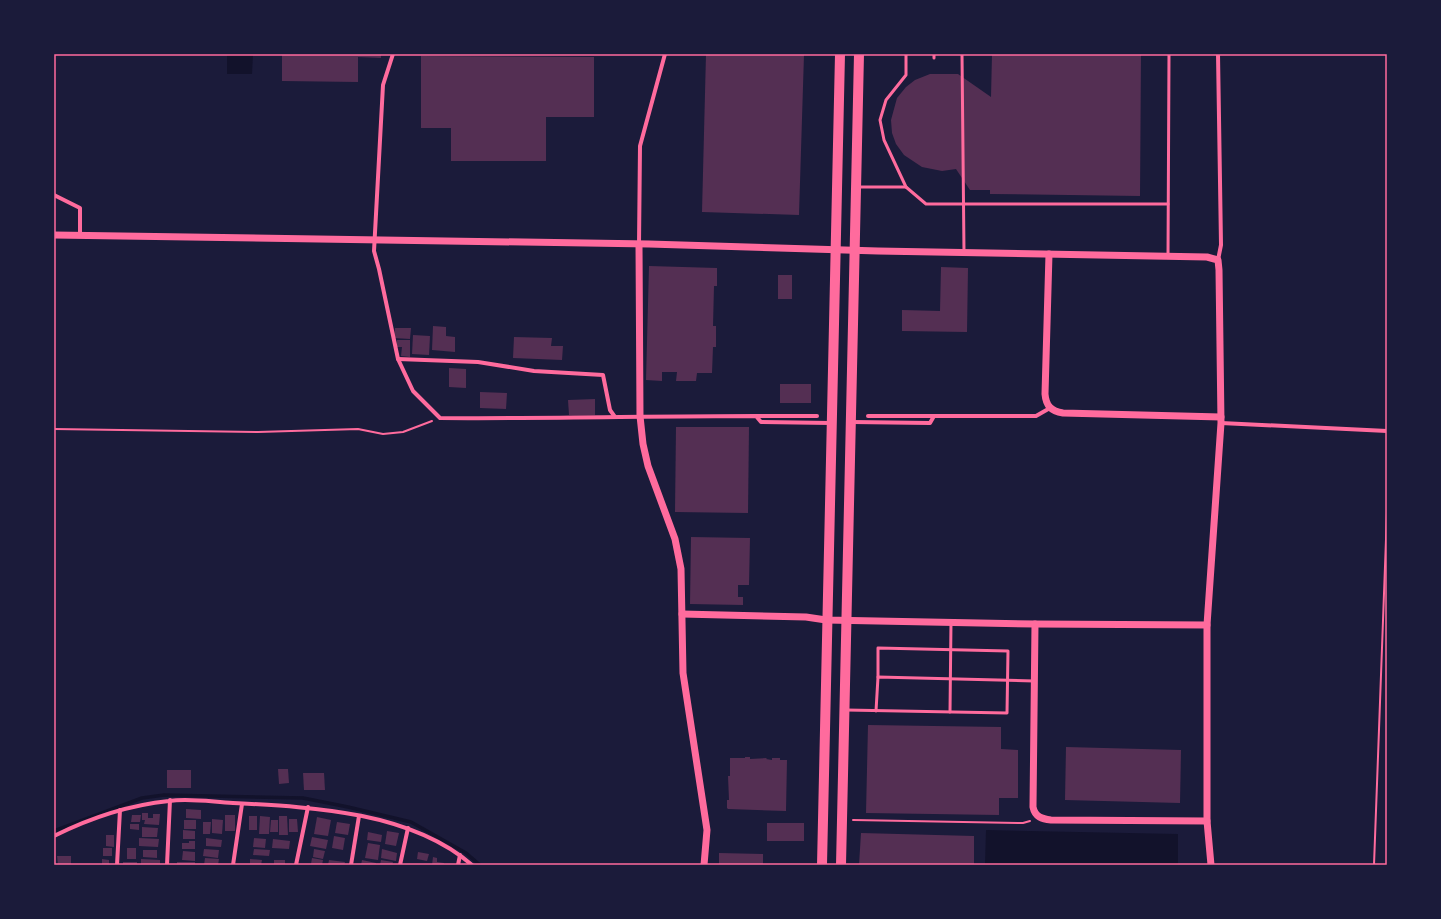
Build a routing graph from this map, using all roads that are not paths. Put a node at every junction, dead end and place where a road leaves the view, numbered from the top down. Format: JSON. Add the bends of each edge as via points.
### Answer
{"nodes":[{"id":1,"x":393,"y":54,"type":"edge"},
{"id":2,"x":665,"y":54,"type":"edge"},
{"id":3,"x":840,"y":54,"type":"edge"},
{"id":4,"x":859,"y":54,"type":"edge"},
{"id":5,"x":906,"y":54,"type":"edge"},
{"id":6,"x":934,"y":54,"type":"edge"},
{"id":7,"x":962,"y":54,"type":"edge"},
{"id":8,"x":1169,"y":54,"type":"edge"},
{"id":9,"x":1218,"y":54,"type":"edge"},
{"id":10,"x":934,"y":58,"type":"dead end"},
{"id":11,"x":855,"y":187,"type":"junction"},
{"id":12,"x":906,"y":187,"type":"junction"},
{"id":13,"x":54,"y":195,"type":"edge"},
{"id":14,"x":1168,"y":204,"type":"junction"},
{"id":15,"x":964,"y":205,"type":"junction"},
{"id":16,"x":54,"y":235,"type":"edge"},
{"id":17,"x":80,"y":236,"type":"junction"},
{"id":18,"x":376,"y":240,"type":"junction"},
{"id":19,"x":639,"y":244,"type":"junction"},
{"id":20,"x":836,"y":249,"type":"junction"},
{"id":21,"x":853,"y":250,"type":"junction"},
{"id":22,"x":964,"y":253,"type":"junction"},
{"id":23,"x":1049,"y":254,"type":"junction"},
{"id":24,"x":1168,"y":256,"type":"junction"},
{"id":25,"x":1218,"y":260,"type":"junction"},
{"id":26,"x":398,"y":359,"type":"junction"},
{"id":27,"x":1050,"y":408,"type":"junction"},
{"id":28,"x":640,"y":416,"type":"junction"},
{"id":29,"x":756,"y":416,"type":"junction"},
{"id":30,"x":817,"y":416,"type":"dead end"},
{"id":31,"x":868,"y":416,"type":"dead end"},
{"id":32,"x":934,"y":416,"type":"junction"},
{"id":33,"x":615,"y":417,"type":"junction"},
{"id":34,"x":1221,"y":420,"type":"junction"},
{"id":35,"x":830,"y":422,"type":"junction"},
{"id":36,"x":851,"y":422,"type":"junction"},
{"id":37,"x":1387,"y":431,"type":"edge"},
{"id":38,"x":682,"y":614,"type":"junction"},
{"id":39,"x":826,"y":620,"type":"junction"},
{"id":40,"x":845,"y":620,"type":"junction"},
{"id":41,"x":951,"y":622,"type":"junction"},
{"id":42,"x":1035,"y":624,"type":"junction"},
{"id":43,"x":1207,"y":625,"type":"junction"},
{"id":44,"x":950,"y":650,"type":"junction"},
{"id":45,"x":878,"y":677,"type":"junction"},
{"id":46,"x":950,"y":679,"type":"junction"},
{"id":47,"x":1008,"y":681,"type":"junction"},
{"id":48,"x":1034,"y":681,"type":"junction"},
{"id":49,"x":844,"y":710,"type":"junction"},
{"id":50,"x":876,"y":711,"type":"junction"},
{"id":51,"x":950,"y":712,"type":"junction"},
{"id":52,"x":170,"y":800,"type":"junction"},
{"id":53,"x":242,"y":804,"type":"junction"},
{"id":54,"x":308,"y":807,"type":"junction"},
{"id":55,"x":120,"y":810,"type":"junction"},
{"id":56,"x":360,"y":816,"type":"junction"},
{"id":57,"x":1206,"y":821,"type":"junction"},
{"id":58,"x":408,"y":828,"type":"junction"},
{"id":59,"x":54,"y":836,"type":"edge"},
{"id":60,"x":460,"y":855,"type":"junction"},
{"id":61,"x":117,"y":865,"type":"edge"},
{"id":62,"x":167,"y":865,"type":"edge"},
{"id":63,"x":233,"y":865,"type":"edge"},
{"id":64,"x":296,"y":865,"type":"edge"},
{"id":65,"x":351,"y":865,"type":"edge"},
{"id":66,"x":400,"y":865,"type":"edge"},
{"id":67,"x":458,"y":865,"type":"edge"},
{"id":68,"x":472,"y":865,"type":"edge"},
{"id":69,"x":704,"y":865,"type":"edge"},
{"id":70,"x":822,"y":865,"type":"edge"},
{"id":71,"x":841,"y":865,"type":"edge"},
{"id":72,"x":1211,"y":865,"type":"edge"}],
"edges":[{"from":1,"to":18,"type":"street","via":[[383,85]]},
{"from":2,"to":19,"type":"street","via":[[640,146]]},
{"from":3,"to":20,"type":"highway"},
{"from":4,"to":11,"type":"highway"},
{"from":5,"to":12,"type":"lane","via":[[906,75],[886,100],[880,120],[884,140]]},
{"from":6,"to":10,"type":"lane"},
{"from":7,"to":15,"type":"lane"},
{"from":8,"to":14,"type":"lane"},
{"from":9,"to":25,"type":"street","via":[[1221,245]]},
{"from":11,"to":12,"type":"lane"},
{"from":11,"to":21,"type":"highway"},
{"from":12,"to":15,"type":"lane","via":[[926,204]]},
{"from":13,"to":17,"type":"street","via":[[80,208]]},
{"from":14,"to":15,"type":"lane"},
{"from":14,"to":24,"type":"lane"},
{"from":15,"to":22,"type":"lane"},
{"from":16,"to":17,"type":"street"},
{"from":17,"to":18,"type":"street"},
{"from":18,"to":19,"type":"street"},
{"from":18,"to":26,"type":"street","via":[[374,257],[379,269]]},
{"from":19,"to":20,"type":"street"},
{"from":19,"to":28,"type":"street"},
{"from":20,"to":21,"type":"street"},
{"from":20,"to":35,"type":"highway"},
{"from":21,"to":22,"type":"street"},
{"from":21,"to":36,"type":"highway"},
{"from":22,"to":23,"type":"street"},
{"from":23,"to":24,"type":"street"},
{"from":23,"to":27,"type":"street","via":[[1045,394]]},
{"from":24,"to":25,"type":"street","via":[[1207,257]]},
{"from":25,"to":34,"type":"street"},
{"from":26,"to":33,"type":"street","via":[[413,391],[440,418]]},
{"from":26,"to":33,"type":"street","via":[[478,362],[534,371],[603,375],[610,410]]},
{"from":27,"to":32,"type":"street","via":[[1036,416]]},
{"from":27,"to":34,"type":"street","via":[[1055,412]]},
{"from":28,"to":29,"type":"street"},
{"from":28,"to":33,"type":"street"},
{"from":28,"to":38,"type":"street","via":[[648,466],[675,539],[681,569]]},
{"from":29,"to":30,"type":"street"},
{"from":29,"to":35,"type":"street","via":[[761,422]]},
{"from":31,"to":32,"type":"street"},
{"from":32,"to":36,"type":"street","via":[[930,422]]},
{"from":34,"to":37,"type":"street"},
{"from":34,"to":43,"type":"street"},
{"from":35,"to":39,"type":"highway"},
{"from":36,"to":40,"type":"highway"},
{"from":38,"to":39,"type":"street"},
{"from":38,"to":69,"type":"street","via":[[683,673],[706,830]]},
{"from":39,"to":40,"type":"street"},
{"from":39,"to":70,"type":"highway"},
{"from":40,"to":41,"type":"street"},
{"from":40,"to":49,"type":"highway"},
{"from":41,"to":42,"type":"street"},
{"from":41,"to":44,"type":"lane"},
{"from":42,"to":43,"type":"street"},
{"from":42,"to":48,"type":"street"},
{"from":43,"to":57,"type":"street"},
{"from":44,"to":45,"type":"lane","via":[[878,648]]},
{"from":44,"to":46,"type":"lane"},
{"from":44,"to":47,"type":"lane","via":[[1008,651]]},
{"from":45,"to":46,"type":"lane"},
{"from":45,"to":50,"type":"lane"},
{"from":46,"to":47,"type":"lane"},
{"from":46,"to":51,"type":"lane"},
{"from":47,"to":48,"type":"lane"},
{"from":47,"to":51,"type":"lane","via":[[1007,713]]},
{"from":48,"to":57,"type":"street","via":[[1033,807],[1039,818]]},
{"from":49,"to":50,"type":"lane"},
{"from":49,"to":71,"type":"highway"},
{"from":50,"to":51,"type":"lane"},
{"from":52,"to":53,"type":"street"},
{"from":52,"to":55,"type":"street"},
{"from":52,"to":62,"type":"street"},
{"from":53,"to":54,"type":"street"},
{"from":53,"to":63,"type":"street"},
{"from":54,"to":56,"type":"street"},
{"from":54,"to":64,"type":"street"},
{"from":55,"to":59,"type":"street"},
{"from":55,"to":61,"type":"street"},
{"from":56,"to":58,"type":"street"},
{"from":56,"to":65,"type":"street"},
{"from":57,"to":72,"type":"street"},
{"from":58,"to":60,"type":"street"},
{"from":58,"to":66,"type":"street"},
{"from":60,"to":67,"type":"street"},
{"from":60,"to":68,"type":"street"}]}
